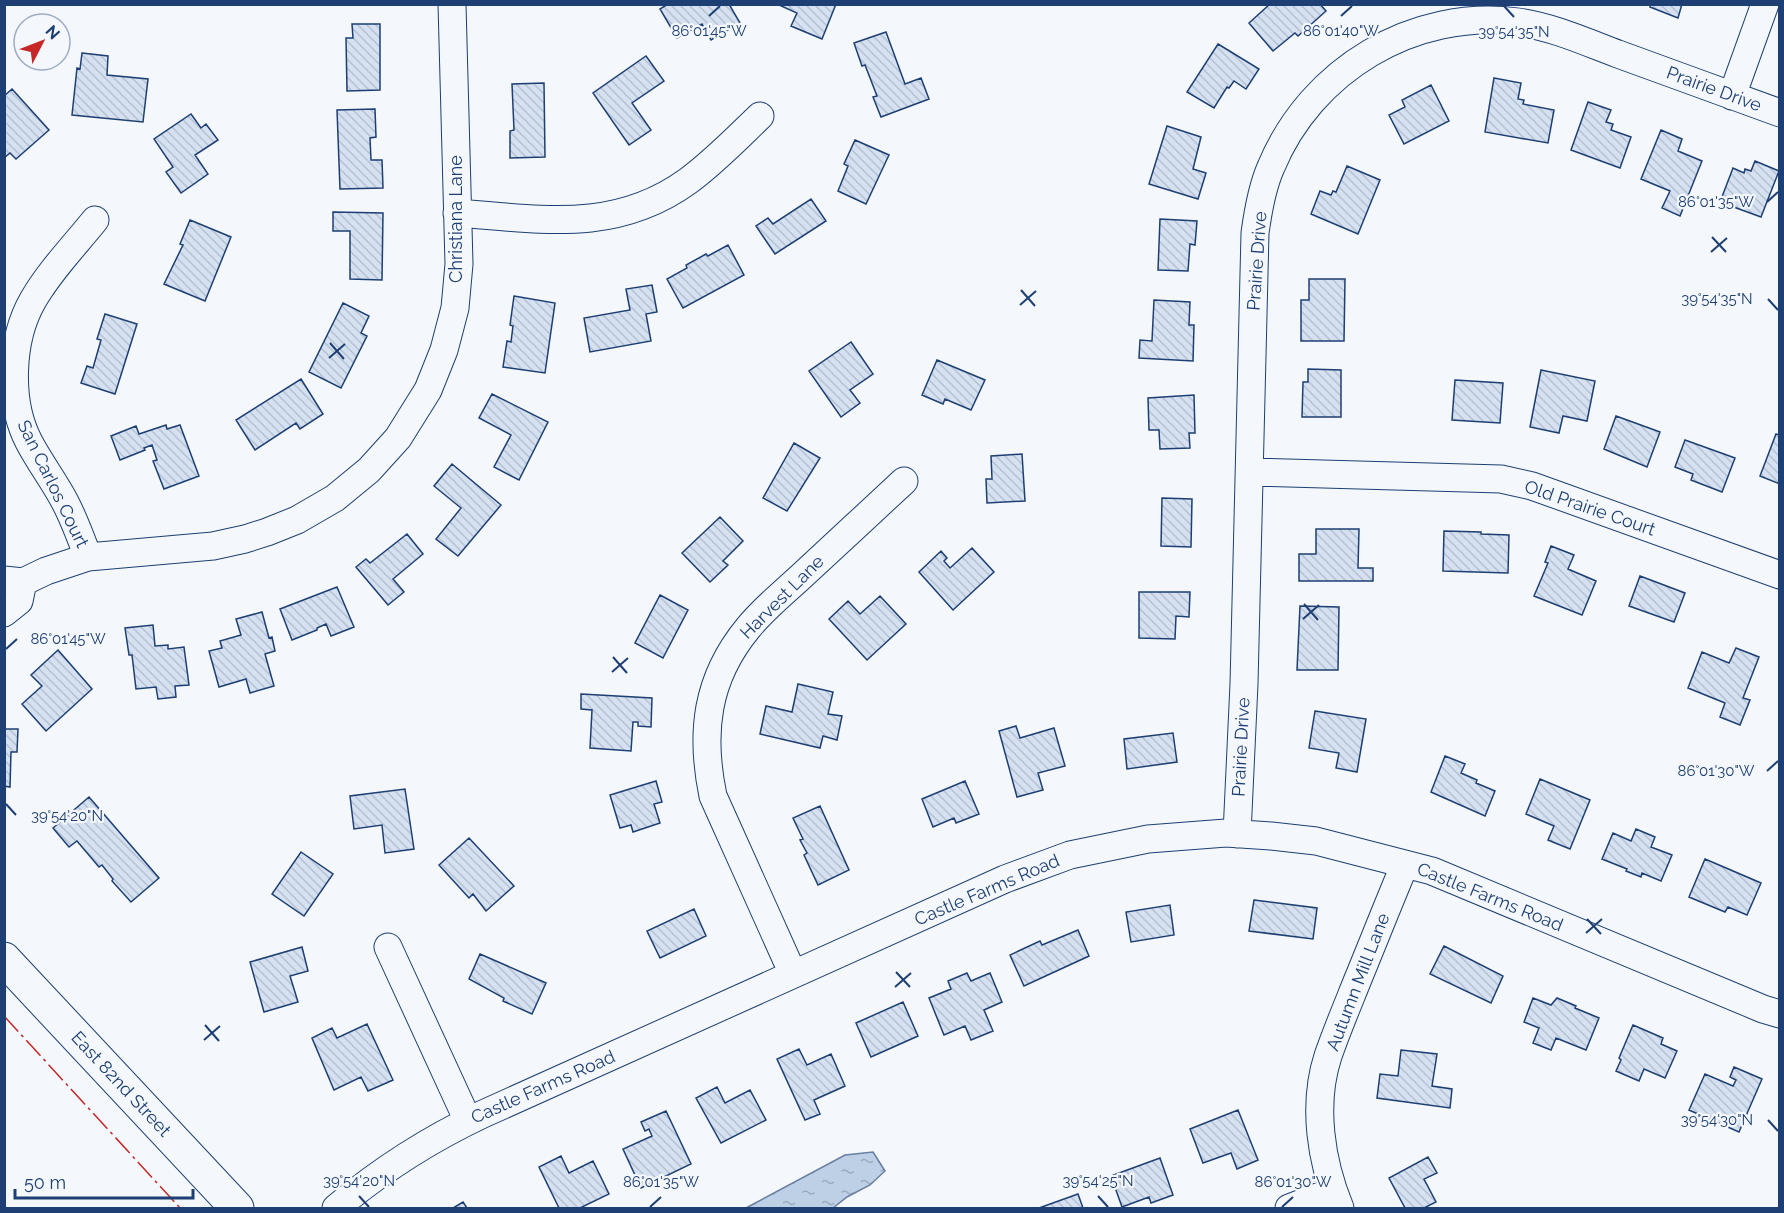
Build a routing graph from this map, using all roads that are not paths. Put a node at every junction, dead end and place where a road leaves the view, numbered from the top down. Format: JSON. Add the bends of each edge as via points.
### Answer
{"nodes":[{"id":1,"x":452,"y":4,"type":"edge"},
{"id":2,"x":1765,"y":4,"type":"edge"},
{"id":3,"x":1732,"y":96,"type":"junction"},
{"id":4,"x":1779,"y":113,"type":"edge"},
{"id":5,"x":760,"y":116,"type":"dead end"},
{"id":6,"x":457,"y":213,"type":"junction"},
{"id":7,"x":95,"y":220,"type":"dead end"},
{"id":8,"x":1250,"y":472,"type":"junction"},
{"id":9,"x":904,"y":481,"type":"dead end"},
{"id":10,"x":88,"y":557,"type":"junction"},
{"id":11,"x":1779,"y":575,"type":"edge"},
{"id":12,"x":14,"y":581,"type":"edge"},
{"id":13,"x":4,"y":613,"type":"edge"},
{"id":14,"x":1237,"y":834,"type":"junction"},
{"id":15,"x":1405,"y":864,"type":"junction"},
{"id":16,"x":388,"y":947,"type":"dead end"},
{"id":17,"x":4,"y":959,"type":"edge"},
{"id":18,"x":793,"y":974,"type":"junction"},
{"id":19,"x":1779,"y":1014,"type":"edge"},
{"id":20,"x":468,"y":1121,"type":"junction"},
{"id":21,"x":1336,"y":1200,"type":"edge"},
{"id":22,"x":237,"y":1209,"type":"edge"},
{"id":23,"x":336,"y":1209,"type":"edge"},
{"id":24,"x":1289,"y":1209,"type":"edge"}],
"edges":[{"from":1,"to":6,"type":"street","name":"Christiana Lane"},
{"from":2,"to":3,"type":"street"},
{"from":3,"to":4,"type":"street","name":"Prairie Drive"},
{"from":3,"to":8,"type":"street","name":"Prairie Drive","via":[[1558,32],[1516,22],[1472,21],[1428,28],[1377,48],[1341,72],[1290,130],[1270,169],[1261,200],[1254,243]]},
{"from":5,"to":6,"type":"street","via":[[689,180],[630,210],[575,220]]},
{"from":6,"to":10,"type":"street","name":"Christiana Lane","via":[[457,286],[444,350],[411,420],[369,470],[316,509],[245,539],[202,547]]},
{"from":7,"to":10,"type":"street","name":"San Carlos Court","via":[[33,300],[23,320],[14,383],[21,423],[29,442],[68,507]]},
{"from":8,"to":11,"type":"street","name":"Old Prairie Court","via":[[1501,479],[1532,486]]},
{"from":8,"to":14,"type":"street","name":"Prairie Drive"},
{"from":9,"to":18,"type":"street","name":"Harvest Lane","via":[[755,619],[729,655],[712,697],[706,741],[714,796]]},
{"from":10,"to":12,"type":"street","name":"Christiana Lane"},
{"from":12,"to":13,"type":"street","name":"Christiana Lane","via":[[19,601]]},
{"from":14,"to":15,"type":"street","name":"Castle Farms Road","via":[[1316,841]]},
{"from":14,"to":18,"type":"street","name":"Castle Farms Road","via":[[1148,839],[1059,859],[1005,879]]},
{"from":15,"to":19,"type":"street","name":"Castle Farms Road","via":[[1432,871]]},
{"from":15,"to":21,"type":"street","name":"Autumn Mill Lane","via":[[1335,1035],[1326,1068],[1321,1095],[1322,1138],[1326,1171]]},
{"from":16,"to":20,"type":"street"},
{"from":17,"to":22,"type":"main road","name":"East 82nd Street"},
{"from":18,"to":20,"type":"street","name":"Castle Farms Road"},
{"from":20,"to":23,"type":"street","name":"Castle Farms Road","via":[[399,1161]]},
{"from":21,"to":24,"type":"street"}]}
